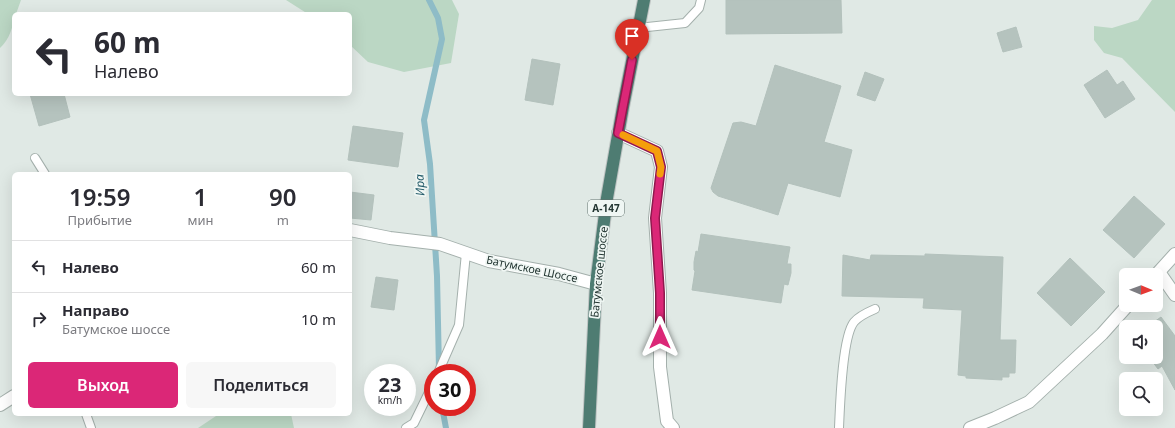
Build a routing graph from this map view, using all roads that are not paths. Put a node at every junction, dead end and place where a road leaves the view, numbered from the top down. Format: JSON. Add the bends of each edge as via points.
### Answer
{"nodes":[{"id":1,"x":644,"y":0,"type":"edge"},
{"id":2,"x":701,"y":0,"type":"edge"},
{"id":3,"x":638,"y":28,"type":"junction"},
{"id":4,"x":618,"y":133,"type":"junction"},
{"id":5,"x":35,"y":158,"type":"dead end"},
{"id":6,"x":44,"y":172,"type":"edge"},
{"id":7,"x":352,"y":230,"type":"edge"},
{"id":8,"x":466,"y":253,"type":"junction"},
{"id":9,"x":1175,"y":254,"type":"edge"},
{"id":10,"x":1162,"y":268,"type":"edge"},
{"id":11,"x":1163,"y":281,"type":"edge"},
{"id":12,"x":596,"y":284,"type":"junction"},
{"id":13,"x":1175,"y":296,"type":"edge"},
{"id":14,"x":875,"y":309,"type":"dead end"},
{"id":15,"x":1122,"y":312,"type":"edge"},
{"id":16,"x":442,"y":364,"type":"edge"},
{"id":17,"x":12,"y":397,"type":"edge"},
{"id":18,"x":424,"y":402,"type":"edge"},
{"id":19,"x":0,"y":405,"type":"edge"},
{"id":20,"x":87,"y":416,"type":"edge"},
{"id":21,"x":91,"y":428,"type":"edge"},
{"id":22,"x":406,"y":428,"type":"edge"},
{"id":23,"x":589,"y":428,"type":"edge"},
{"id":24,"x":673,"y":428,"type":"edge"},
{"id":25,"x":839,"y":428,"type":"edge"},
{"id":26,"x":970,"y":428,"type":"edge"}],
"edges":[{"from":1,"to":3,"type":"highway","name":"Батумское шоссе","number":"А-147"},
{"from":2,"to":3,"type":"lane","via":[[700,8],[685,23]]},
{"from":3,"to":4,"type":"highway","name":"Батумское шоссе","number":"А-147"},
{"from":4,"to":12,"type":"highway","name":"Батумское шоссе","number":"А-147"},
{"from":4,"to":24,"type":"street","via":[[657,151],[661,167],[655,218],[660,293],[660,367],[667,421]]},
{"from":5,"to":6,"type":"lane"},
{"from":7,"to":8,"type":"street","name":"Батумское Шоссе","via":[[440,244]]},
{"from":8,"to":12,"type":"street","name":"Батумское Шоссе","via":[[489,261],[559,274]]},
{"from":8,"to":16,"type":"lane","via":[[459,325]]},
{"from":9,"to":10,"type":"street"},
{"from":11,"to":13,"type":"street"},
{"from":12,"to":23,"type":"highway","name":"Батумское шоссе","number":"А-147"},
{"from":14,"to":25,"type":"lane","via":[[854,323],[848,336],[844,354]]},
{"from":15,"to":26,"type":"street","via":[[1102,334],[1029,402]]},
{"from":17,"to":19,"type":"street"},
{"from":18,"to":22,"type":"lane","via":[[414,423]]},
{"from":20,"to":21,"type":"lane"}]}
